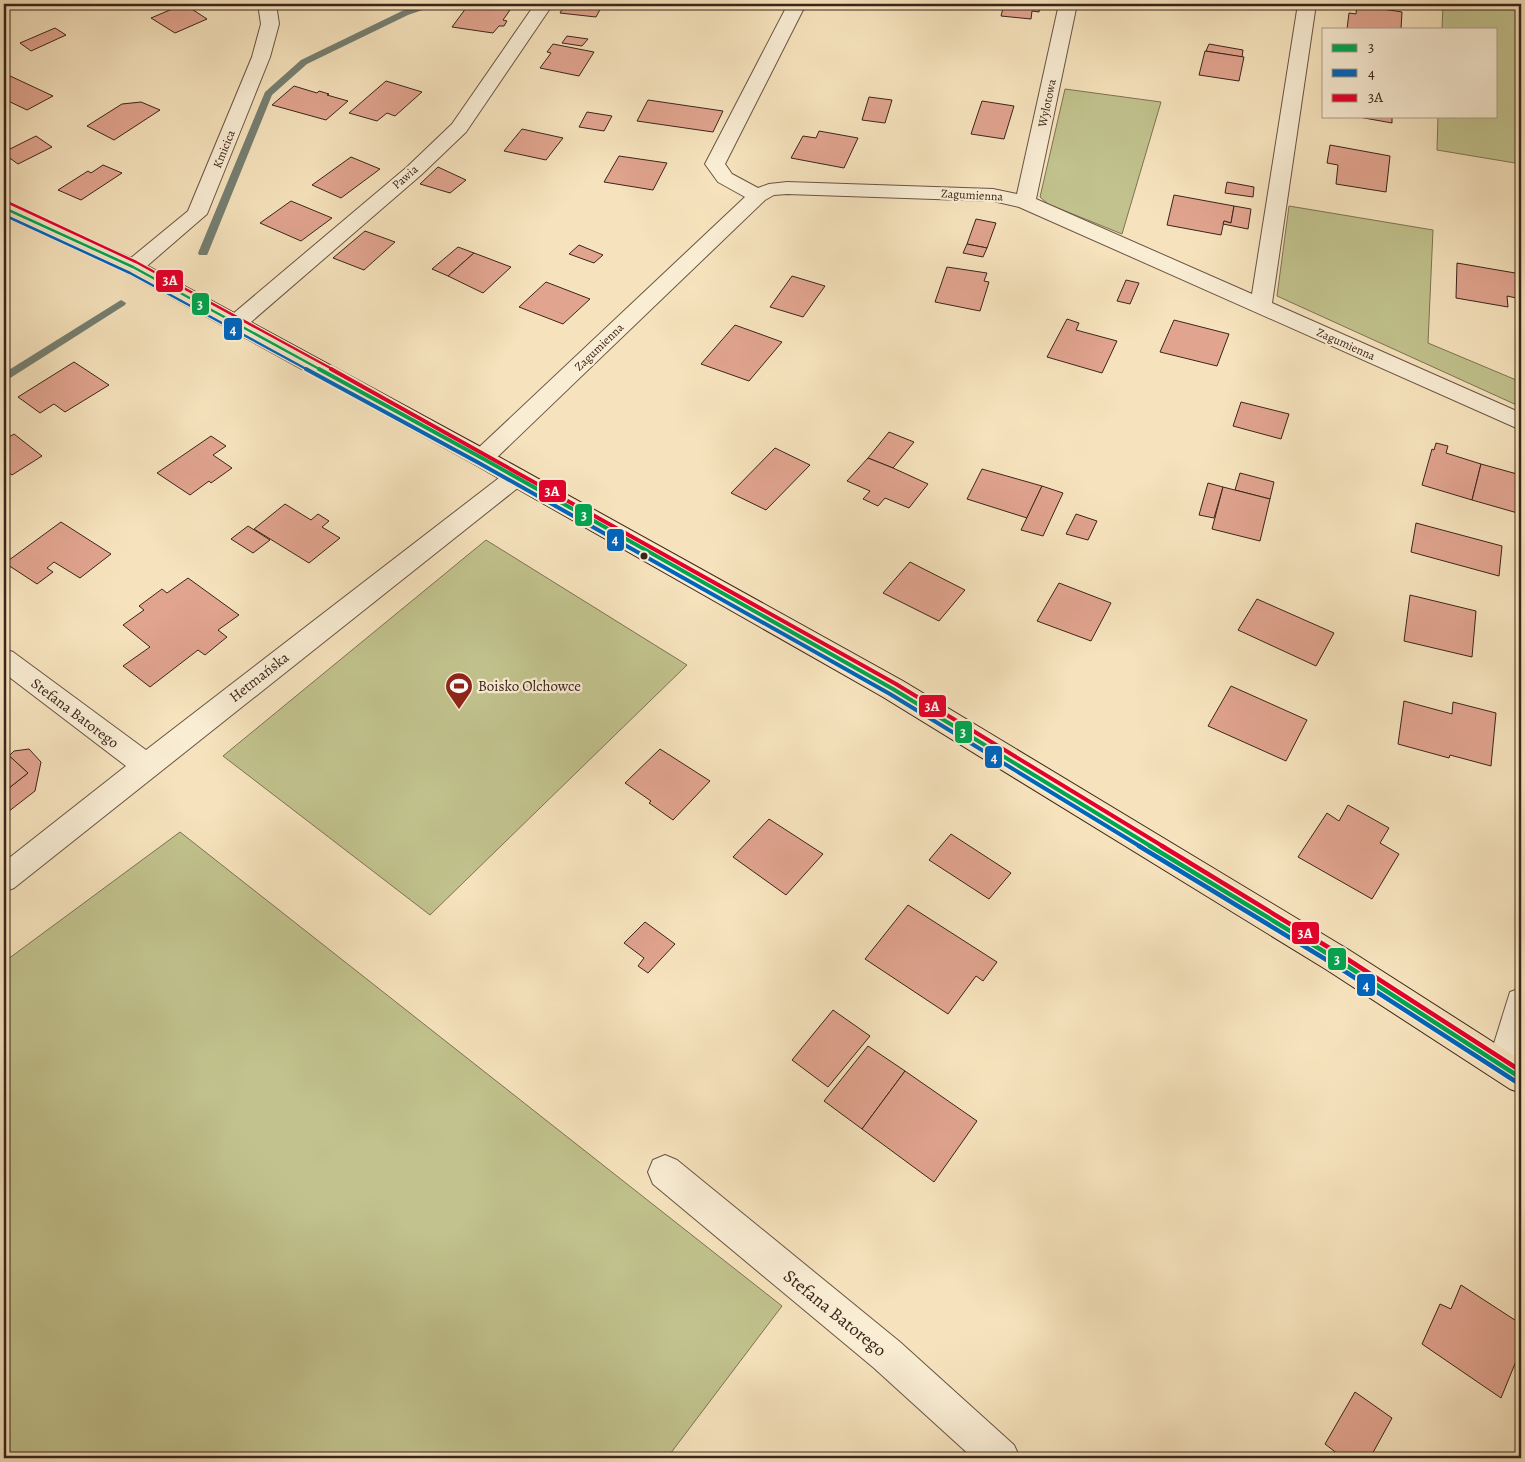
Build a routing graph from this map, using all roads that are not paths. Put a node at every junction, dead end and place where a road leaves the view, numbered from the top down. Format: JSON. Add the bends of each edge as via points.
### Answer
{"nodes":[{"id":1,"x":267,"y":4,"type":"edge"},
{"id":2,"x":544,"y":4,"type":"edge"},
{"id":3,"x":797,"y":4,"type":"edge"},
{"id":4,"x":1068,"y":4,"type":"edge"},
{"id":5,"x":1307,"y":4,"type":"edge"},
{"id":6,"x":758,"y":196,"type":"junction"},
{"id":7,"x":1025,"y":202,"type":"junction"},
{"id":8,"x":4,"y":208,"type":"edge"},
{"id":9,"x":132,"y":268,"type":"junction"},
{"id":10,"x":1261,"y":306,"type":"junction"},
{"id":11,"x":236,"y":323,"type":"junction"},
{"id":12,"x":1521,"y":422,"type":"edge"},
{"id":13,"x":482,"y":458,"type":"junction"},
{"id":14,"x":516,"y":477,"type":"junction"},
{"id":15,"x":4,"y":660,"type":"edge"},
{"id":16,"x":146,"y":766,"type":"junction"},
{"id":17,"x":4,"y":879,"type":"edge"},
{"id":18,"x":1521,"y":1002,"type":"edge"},
{"id":19,"x":1512,"y":1072,"type":"edge"},
{"id":20,"x":666,"y":1172,"type":"dead end"},
{"id":21,"x":1000,"y":1458,"type":"edge"}],
"edges":[{"from":1,"to":9,"type":"street","name":"Kmicica","via":[[270,24],[261,57],[197,214]]},
{"from":2,"to":11,"type":"street","name":"Pawia","via":[[459,128],[414,171]]},
{"from":3,"to":6,"type":"street","via":[[715,164],[726,178]]},
{"from":4,"to":7,"type":"street","name":"Wylotowa"},
{"from":5,"to":10,"type":"street"},
{"from":6,"to":7,"type":"street","name":"Zagumienna","via":[[770,190],[787,188],[993,195]]},
{"from":6,"to":13,"type":"street","name":"Zagumienna"},
{"from":7,"to":10,"type":"street","name":"Zagumienna"},
{"from":8,"to":9,"type":"main road"},
{"from":9,"to":11,"type":"main road"},
{"from":10,"to":12,"type":"street","name":"Zagumienna"},
{"from":11,"to":13,"type":"main road"},
{"from":13,"to":14,"type":"main road"},
{"from":14,"to":16,"type":"street","name":"Hetmańska"},
{"from":14,"to":19,"type":"main road","via":[[893,688],[1338,960]]},
{"from":15,"to":16,"type":"street","name":"Stefana Batorego"},
{"from":16,"to":17,"type":"street","name":"Hetmańska"},
{"from":18,"to":19,"type":"street"},
{"from":20,"to":21,"type":"street","name":"Stefana Batorego","via":[[887,1355]]}]}
